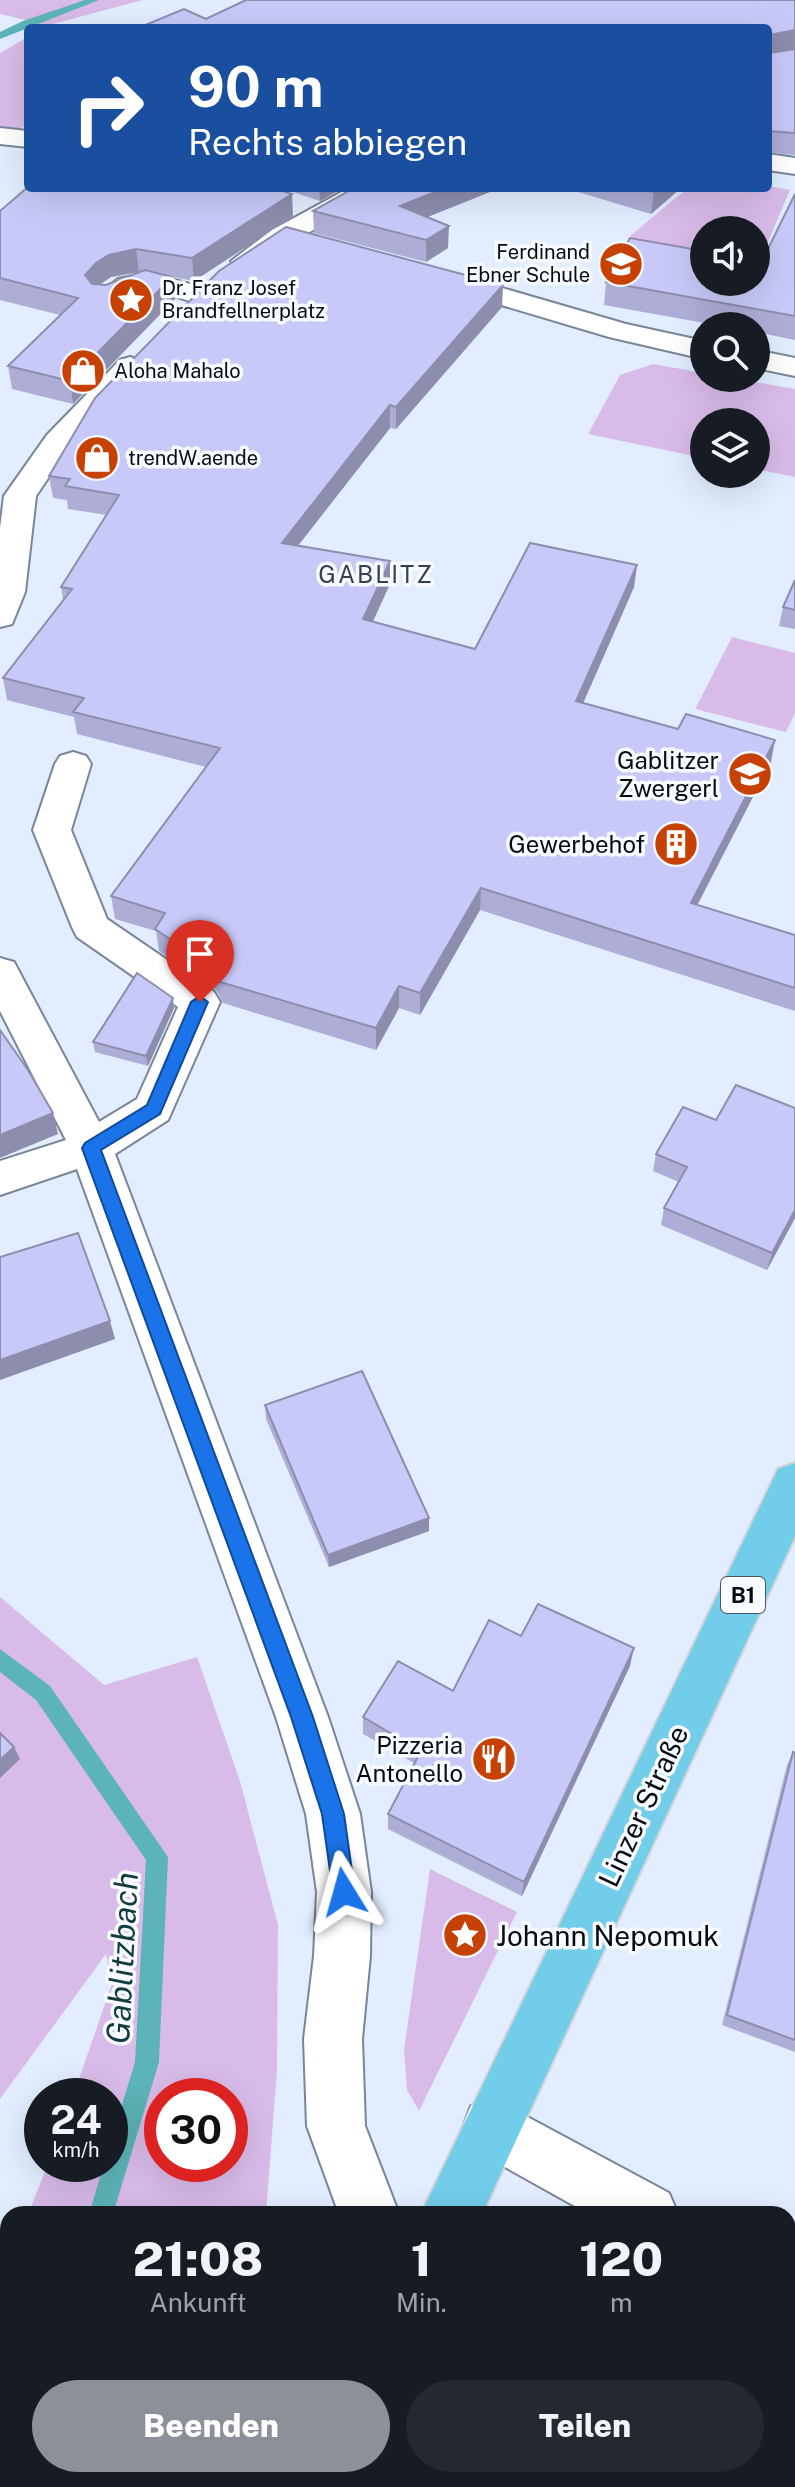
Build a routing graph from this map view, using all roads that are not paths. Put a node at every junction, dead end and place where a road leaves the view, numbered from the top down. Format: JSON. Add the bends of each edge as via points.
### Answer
{"nodes":[{"id":1,"x":772,"y":163,"type":"edge"},
{"id":2,"x":795,"y":166,"type":"edge"},
{"id":3,"x":361,"y":192,"type":"edge"},
{"id":4,"x":296,"y":204,"type":"dead end"},
{"id":5,"x":322,"y":213,"type":"junction"},
{"id":6,"x":282,"y":236,"type":"junction"},
{"id":7,"x":325,"y":247,"type":"edge"},
{"id":8,"x":415,"y":271,"type":"edge"},
{"id":9,"x":199,"y":295,"type":"junction"},
{"id":10,"x":105,"y":298,"type":"edge"},
{"id":11,"x":177,"y":317,"type":"edge"},
{"id":12,"x":690,"y":347,"type":"edge"},
{"id":13,"x":145,"y":351,"type":"edge"},
{"id":14,"x":770,"y":362,"type":"edge"},
{"id":15,"x":795,"y":367,"type":"edge"},
{"id":16,"x":0,"y":617,"type":"edge"},
{"id":17,"x":73,"y":764,"type":"dead end"},
{"id":18,"x":0,"y":972,"type":"edge"},
{"id":19,"x":91,"y":1148,"type":"junction"},
{"id":20,"x":0,"y":1178,"type":"edge"},
{"id":21,"x":795,"y":1484,"type":"edge"},
{"id":22,"x":492,"y":2127,"type":"junction"},
{"id":23,"x":366,"y":2206,"type":"edge"},
{"id":24,"x":455,"y":2206,"type":"edge"},
{"id":25,"x":634,"y":2206,"type":"edge"}],
"edges":[{"from":1,"to":2,"type":"street"},
{"from":3,"to":5,"type":"street"},
{"from":4,"to":5,"type":"street"},
{"from":5,"to":6,"type":"street"},
{"from":6,"to":7,"type":"street"},
{"from":6,"to":9,"type":"street"},
{"from":8,"to":12,"type":"street"},
{"from":9,"to":10,"type":"street","via":[[146,279],[130,282]]},
{"from":9,"to":11,"type":"street"},
{"from":13,"to":16,"type":"street","via":[[58,441],[20,496]]},
{"from":14,"to":15,"type":"street"},
{"from":17,"to":19,"type":"street","via":[[52,830],[91,927],[200,1002],[153,1109]]},
{"from":18,"to":19,"type":"street"},
{"from":19,"to":20,"type":"street"},
{"from":19,"to":23,"type":"street","via":[[333,1814],[344,1892],[333,2039],[336,2126]]},
{"from":21,"to":22,"type":"main road","name":"Linzer Straße","number":"B1"},
{"from":22,"to":24,"type":"main road","name":"Linzer Straße","number":"B1"},
{"from":22,"to":25,"type":"street"}]}
